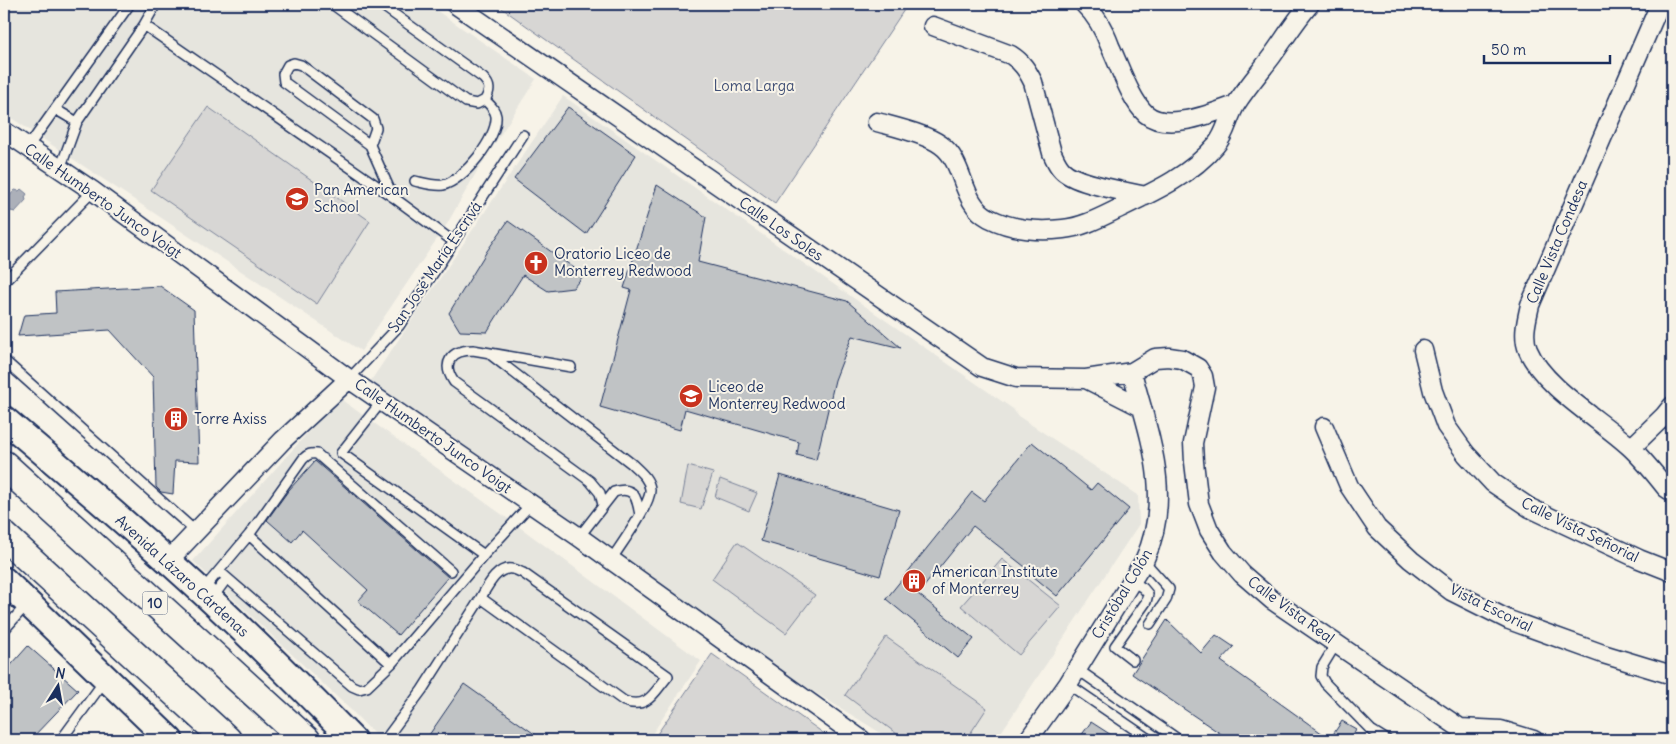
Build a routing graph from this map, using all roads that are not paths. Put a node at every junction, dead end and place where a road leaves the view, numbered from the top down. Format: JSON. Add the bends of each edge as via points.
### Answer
{"nodes":[{"id":1,"x":130,"y":4,"type":"edge"},
{"id":2,"x":156,"y":4,"type":"edge"},
{"id":3,"x":332,"y":4,"type":"edge"},
{"id":4,"x":380,"y":4,"type":"edge"},
{"id":5,"x":456,"y":4,"type":"edge"},
{"id":6,"x":1084,"y":4,"type":"edge"},
{"id":7,"x":1310,"y":4,"type":"edge"},
{"id":8,"x":1660,"y":4,"type":"edge"},
{"id":9,"x":144,"y":25,"type":"junction"},
{"id":10,"x":933,"y":26,"type":"dead end"},
{"id":11,"x":486,"y":100,"type":"junction"},
{"id":12,"x":1236,"y":105,"type":"junction"},
{"id":13,"x":55,"y":109,"type":"junction"},
{"id":14,"x":77,"y":122,"type":"junction"},
{"id":15,"x":877,"y":122,"type":"dead end"},
{"id":16,"x":4,"y":131,"type":"edge"},
{"id":17,"x":523,"y":135,"type":"dead end"},
{"id":18,"x":370,"y":145,"type":"junction"},
{"id":19,"x":28,"y":147,"type":"junction"},
{"id":20,"x":60,"y":169,"type":"junction"},
{"id":21,"x":415,"y":182,"type":"dead end"},
{"id":22,"x":93,"y":191,"type":"junction"},
{"id":23,"x":1145,"y":196,"type":"junction"},
{"id":24,"x":393,"y":197,"type":"junction"},
{"id":25,"x":454,"y":242,"type":"junction"},
{"id":26,"x":4,"y":282,"type":"edge"},
{"id":27,"x":1422,"y":350,"type":"dead end"},
{"id":28,"x":489,"y":354,"type":"junction"},
{"id":29,"x":4,"y":360,"type":"edge"},
{"id":30,"x":571,"y":368,"type":"dead end"},
{"id":31,"x":1132,"y":372,"type":"junction"},
{"id":32,"x":349,"y":378,"type":"junction"},
{"id":33,"x":1086,"y":378,"type":"junction"},
{"id":34,"x":382,"y":401,"type":"junction"},
{"id":35,"x":1672,"y":406,"type":"edge"},
{"id":36,"x":1141,"y":407,"type":"junction"},
{"id":37,"x":4,"y":419,"type":"edge"},
{"id":38,"x":1324,"y":427,"type":"dead end"},
{"id":39,"x":1631,"y":448,"type":"junction"},
{"id":40,"x":4,"y":465,"type":"edge"},
{"id":41,"x":1672,"y":492,"type":"edge"},
{"id":42,"x":531,"y":504,"type":"junction"},
{"id":43,"x":603,"y":505,"type":"junction"},
{"id":44,"x":640,"y":515,"type":"junction"},
{"id":45,"x":195,"y":531,"type":"junction"},
{"id":46,"x":249,"y":535,"type":"junction"},
{"id":47,"x":4,"y":536,"type":"edge"},
{"id":48,"x":579,"y":537,"type":"junction"},
{"id":49,"x":484,"y":555,"type":"junction"},
{"id":50,"x":611,"y":560,"type":"junction"},
{"id":51,"x":168,"y":561,"type":"junction"},
{"id":52,"x":1144,"y":561,"type":"junction"},
{"id":53,"x":451,"y":570,"type":"dead end"},
{"id":54,"x":219,"y":571,"type":"junction"},
{"id":55,"x":1672,"y":572,"type":"edge"},
{"id":56,"x":227,"y":578,"type":"junction"},
{"id":57,"x":4,"y":580,"type":"edge"},
{"id":58,"x":1132,"y":581,"type":"junction"},
{"id":59,"x":206,"y":596,"type":"junction"},
{"id":60,"x":481,"y":598,"type":"junction"},
{"id":61,"x":28,"y":604,"type":"junction"},
{"id":62,"x":1150,"y":624,"type":"dead end"},
{"id":63,"x":4,"y":630,"type":"edge"},
{"id":64,"x":1336,"y":644,"type":"junction"},
{"id":65,"x":1133,"y":660,"type":"dead end"},
{"id":66,"x":391,"y":664,"type":"junction"},
{"id":67,"x":1672,"y":675,"type":"edge"},
{"id":68,"x":1072,"y":676,"type":"junction"},
{"id":69,"x":106,"y":679,"type":"junction"},
{"id":70,"x":1466,"y":734,"type":"edge"},
{"id":71,"x":61,"y":740,"type":"edge"},
{"id":72,"x":170,"y":740,"type":"edge"},
{"id":73,"x":227,"y":740,"type":"edge"},
{"id":74,"x":306,"y":740,"type":"edge"},
{"id":75,"x":354,"y":740,"type":"edge"},
{"id":76,"x":385,"y":740,"type":"edge"},
{"id":77,"x":862,"y":740,"type":"edge"},
{"id":78,"x":1028,"y":740,"type":"edge"},
{"id":79,"x":1150,"y":740,"type":"edge"},
{"id":80,"x":1179,"y":740,"type":"edge"},
{"id":81,"x":1387,"y":740,"type":"edge"},
{"id":82,"x":1534,"y":740,"type":"edge"}],
"edges":[{"from":1,"to":13,"type":"lane"},
{"from":2,"to":9,"type":"lane"},
{"from":3,"to":11,"type":"lane","via":[[466,102],[477,104]]},
{"from":4,"to":11,"type":"lane","via":[[483,78],[490,89]]},
{"from":5,"to":33,"type":"street","name":"Calle Los Soles","via":[[982,367],[1016,378]]},
{"from":6,"to":12,"type":"street","via":[[1101,25],[1131,93],[1147,115],[1158,120],[1178,121]]},
{"from":7,"to":12,"type":"street"},
{"from":8,"to":39,"type":"street","name":"Calle Vista Condesa","via":[[1530,304],[1525,328],[1527,348],[1537,367]]},
{"from":9,"to":14,"type":"lane"},
{"from":9,"to":24,"type":"lane"},
{"from":10,"to":23,"type":"street","via":[[1020,61],[1033,82],[1052,153],[1063,172],[1083,181]]},
{"from":11,"to":21,"type":"lane","via":[[496,121],[489,141],[479,155],[458,178],[443,185]]},
{"from":12,"to":23,"type":"street","via":[[1218,143],[1203,159]]},
{"from":13,"to":14,"type":"lane"},
{"from":13,"to":19,"type":"lane"},
{"from":14,"to":20,"type":"lane"},
{"from":15,"to":23,"type":"street","via":[[941,145],[957,164],[968,197],[976,208],[1006,226],[1034,232],[1065,229],[1092,222]]},
{"from":16,"to":19,"type":"street","name":"Calle Humberto Junco Voigt"},
{"from":17,"to":25,"type":"lane","name":"San José María Escrivá"},
{"from":18,"to":18,"type":"lane","via":[[376,128],[373,119],[301,65],[288,65],[283,74],[284,82]]},
{"from":18,"to":24,"type":"lane"},
{"from":19,"to":20,"type":"street","name":"Calle Humberto Junco Voigt"},
{"from":20,"to":22,"type":"street","name":"Calle Humberto Junco Voigt"},
{"from":22,"to":26,"type":"lane"},
{"from":22,"to":32,"type":"street","name":"Calle Humberto Junco Voigt"},
{"from":24,"to":25,"type":"lane"},
{"from":25,"to":32,"type":"lane","name":"San José María Escrivá","via":[[399,326]]},
{"from":27,"to":55,"type":"street","name":"Calle Vista Señorial","via":[[1446,426],[1493,483],[1530,508]]},
{"from":28,"to":30,"type":"lane"},
{"from":28,"to":43,"type":"lane","via":[[463,350],[456,353],[448,367],[454,382],[590,481],[600,493]]},
{"from":28,"to":44,"type":"lane","via":[[643,474],[650,495]]},
{"from":29,"to":45,"type":"lane"},
{"from":31,"to":33,"type":"street","name":"Calle Los Soles"},
{"from":31,"to":36,"type":"street","name":"Cristóbal Colón"},
{"from":31,"to":64,"type":"street","name":"Calle Vista Real","via":[[1156,358],[1169,356],[1198,368],[1205,386],[1193,442],[1194,462],[1199,504],[1209,530],[1242,574],[1272,600]]},
{"from":32,"to":34,"type":"street","name":"Calle Humberto Junco Voigt"},
{"from":32,"to":45,"type":"street","name":"San José María Escrivá","via":[[283,440]]},
{"from":33,"to":36,"type":"street"},
{"from":34,"to":42,"type":"street","name":"Calle Humberto Junco Voigt"},
{"from":34,"to":49,"type":"lane","via":[[342,453]]},
{"from":35,"to":39,"type":"street"},
{"from":36,"to":52,"type":"street","name":"Cristóbal Colón","via":[[1157,469],[1159,498],[1154,537]]},
{"from":37,"to":51,"type":"street","name":"Avenida Lázaro Cárdenas"},
{"from":38,"to":67,"type":"street","name":"Vista Escorial","via":[[1349,486],[1377,528],[1451,591],[1509,620]]},
{"from":39,"to":41,"type":"street","name":"Calle Vista Condesa"},
{"from":40,"to":74,"type":"highway","number":"10"},
{"from":42,"to":48,"type":"street","name":"Calle Humberto Junco Voigt"},
{"from":42,"to":49,"type":"lane"},
{"from":43,"to":44,"type":"lane","via":[[614,492],[626,490],[637,498]]},
{"from":43,"to":48,"type":"lane"},
{"from":44,"to":50,"type":"lane"},
{"from":45,"to":51,"type":"street","name":"San José María Escrivá"},
{"from":46,"to":53,"type":"lane","via":[[303,459],[312,453]]},
{"from":46,"to":54,"type":"lane"},
{"from":46,"to":66,"type":"lane"},
{"from":47,"to":73,"type":"highway"},
{"from":48,"to":50,"type":"street","name":"Calle Humberto Junco Voigt"},
{"from":49,"to":66,"type":"lane"},
{"from":50,"to":77,"type":"street","name":"Calle Humberto Junco Voigt"},
{"from":51,"to":59,"type":"street","name":"Avenida Lázaro Cárdenas"},
{"from":52,"to":58,"type":"street","name":"Cristóbal Colón"},
{"from":52,"to":62,"type":"lane","via":[[1169,589],[1166,600]]},
{"from":54,"to":56,"type":"lane"},
{"from":54,"to":59,"type":"lane"},
{"from":56,"to":59,"type":"lane"},
{"from":56,"to":66,"type":"lane","via":[[356,688],[370,685]]},
{"from":57,"to":61,"type":"street"},
{"from":58,"to":65,"type":"lane","via":[[1148,594],[1146,602],[1114,646]]},
{"from":58,"to":68,"type":"street","name":"Cristóbal Colón"},
{"from":59,"to":75,"type":"street","name":"Avenida Lázaro Cárdenas"},
{"from":60,"to":60,"type":"lane","via":[[504,569],[523,573],[668,676],[645,703],[638,705],[624,701]]},
{"from":60,"to":76,"type":"lane","via":[[422,690]]},
{"from":61,"to":63,"type":"lane"},
{"from":61,"to":69,"type":"street"},
{"from":64,"to":70,"type":"street","name":"Calle Vista Real"},
{"from":64,"to":81,"type":"lane","via":[[1322,667],[1321,676],[1371,730]]},
{"from":68,"to":78,"type":"street","name":"Cristóbal Colón"},
{"from":68,"to":79,"type":"lane"},
{"from":68,"to":80,"type":"lane"},
{"from":69,"to":71,"type":"lane"},
{"from":69,"to":72,"type":"street"},
{"from":70,"to":82,"type":"street","name":"Calle Vista Real","via":[[1501,730]]}]}
